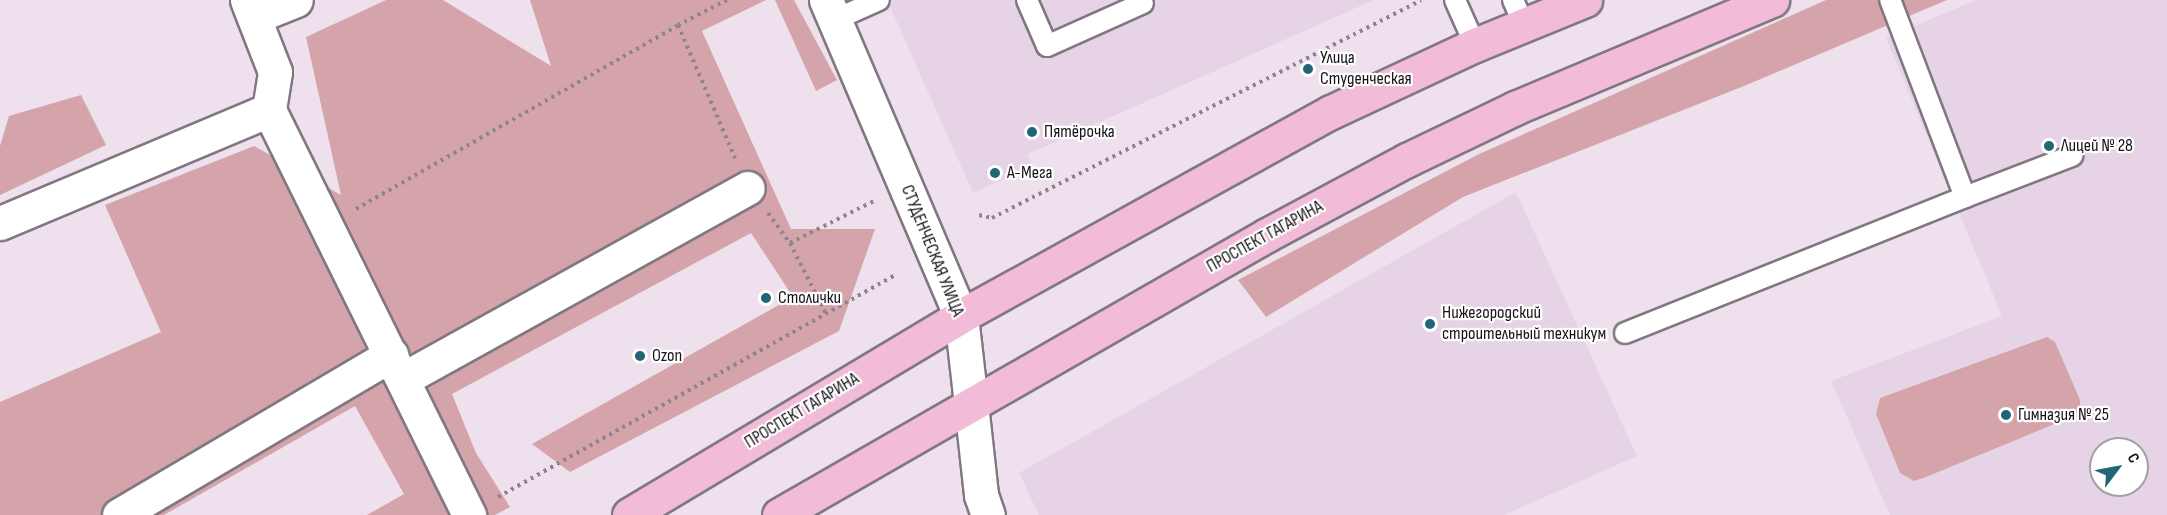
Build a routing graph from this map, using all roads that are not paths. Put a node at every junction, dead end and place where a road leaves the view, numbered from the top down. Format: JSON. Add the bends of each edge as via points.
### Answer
{"nodes":[{"id":1,"x":296,"y":0,"type":"edge"},
{"id":2,"x":879,"y":0,"type":"edge"},
{"id":3,"x":1027,"y":0,"type":"edge"},
{"id":4,"x":1455,"y":0,"type":"edge"},
{"id":5,"x":1585,"y":0,"type":"edge"},
{"id":6,"x":1772,"y":0,"type":"edge"},
{"id":7,"x":1890,"y":0,"type":"edge"},
{"id":8,"x":1143,"y":3,"type":"dead end"},
{"id":9,"x":251,"y":9,"type":"edge"},
{"id":10,"x":830,"y":10,"type":"edge"},
{"id":11,"x":1518,"y":12,"type":"edge"},
{"id":12,"x":1475,"y":45,"type":"junction"},
{"id":13,"x":269,"y":110,"type":"junction"},
{"id":14,"x":2072,"y":156,"type":"dead end"},
{"id":15,"x":748,"y":188,"type":"road end"},
{"id":16,"x":1965,"y":197,"type":"junction"},
{"id":17,"x":0,"y":223,"type":"edge"},
{"id":18,"x":961,"y":316,"type":"junction"},
{"id":19,"x":1625,"y":333,"type":"dead end"},
{"id":20,"x":397,"y":367,"type":"junction"},
{"id":21,"x":971,"y":404,"type":"junction"},
{"id":22,"x":469,"y":514,"type":"edge"},
{"id":23,"x":119,"y":515,"type":"edge"},
{"id":24,"x":629,"y":515,"type":"edge"},
{"id":25,"x":779,"y":515,"type":"edge"},
{"id":26,"x":988,"y":515,"type":"edge"}],
"edges":[{"from":1,"to":9,"type":"street"},
{"from":2,"to":10,"type":"lane"},
{"from":3,"to":8,"type":"lane","via":[[1047,46]]},
{"from":4,"to":12,"type":"lane"},
{"from":5,"to":11,"type":"main road","name":"ПРОСПЕКТ ГАГАРИНА"},
{"from":6,"to":21,"type":"main road","name":"ПРОСПЕКТ ГАГАРИНА","via":[[1515,108],[1407,160]]},
{"from":7,"to":16,"type":"lane"},
{"from":9,"to":13,"type":"street","via":[[275,72]]},
{"from":10,"to":18,"type":"street","name":"СТУДЕНЧЕСКАЯ УЛИЦА"},
{"from":11,"to":12,"type":"main road","name":"ПРОСПЕКТ ГАГАРИНА"},
{"from":12,"to":18,"type":"main road","name":"ПРОСПЕКТ ГАГАРИНА","via":[[1331,112]]},
{"from":13,"to":17,"type":"street"},
{"from":13,"to":20,"type":"street"},
{"from":14,"to":16,"type":"lane"},
{"from":15,"to":20,"type":"street"},
{"from":16,"to":19,"type":"lane"},
{"from":18,"to":21,"type":"street","name":"СТУДЕНЧЕСКАЯ УЛИЦА"},
{"from":18,"to":24,"type":"main road","name":"ПРОСПЕКТ ГАГАРИНА"},
{"from":20,"to":22,"type":"street"},
{"from":20,"to":23,"type":"street"},
{"from":21,"to":25,"type":"main road","name":"ПРОСПЕКТ ГАГАРИНА"},
{"from":21,"to":26,"type":"street","name":"СТУДЕНЧЕСКАЯ УЛИЦА","via":[[981,495]]}]}
